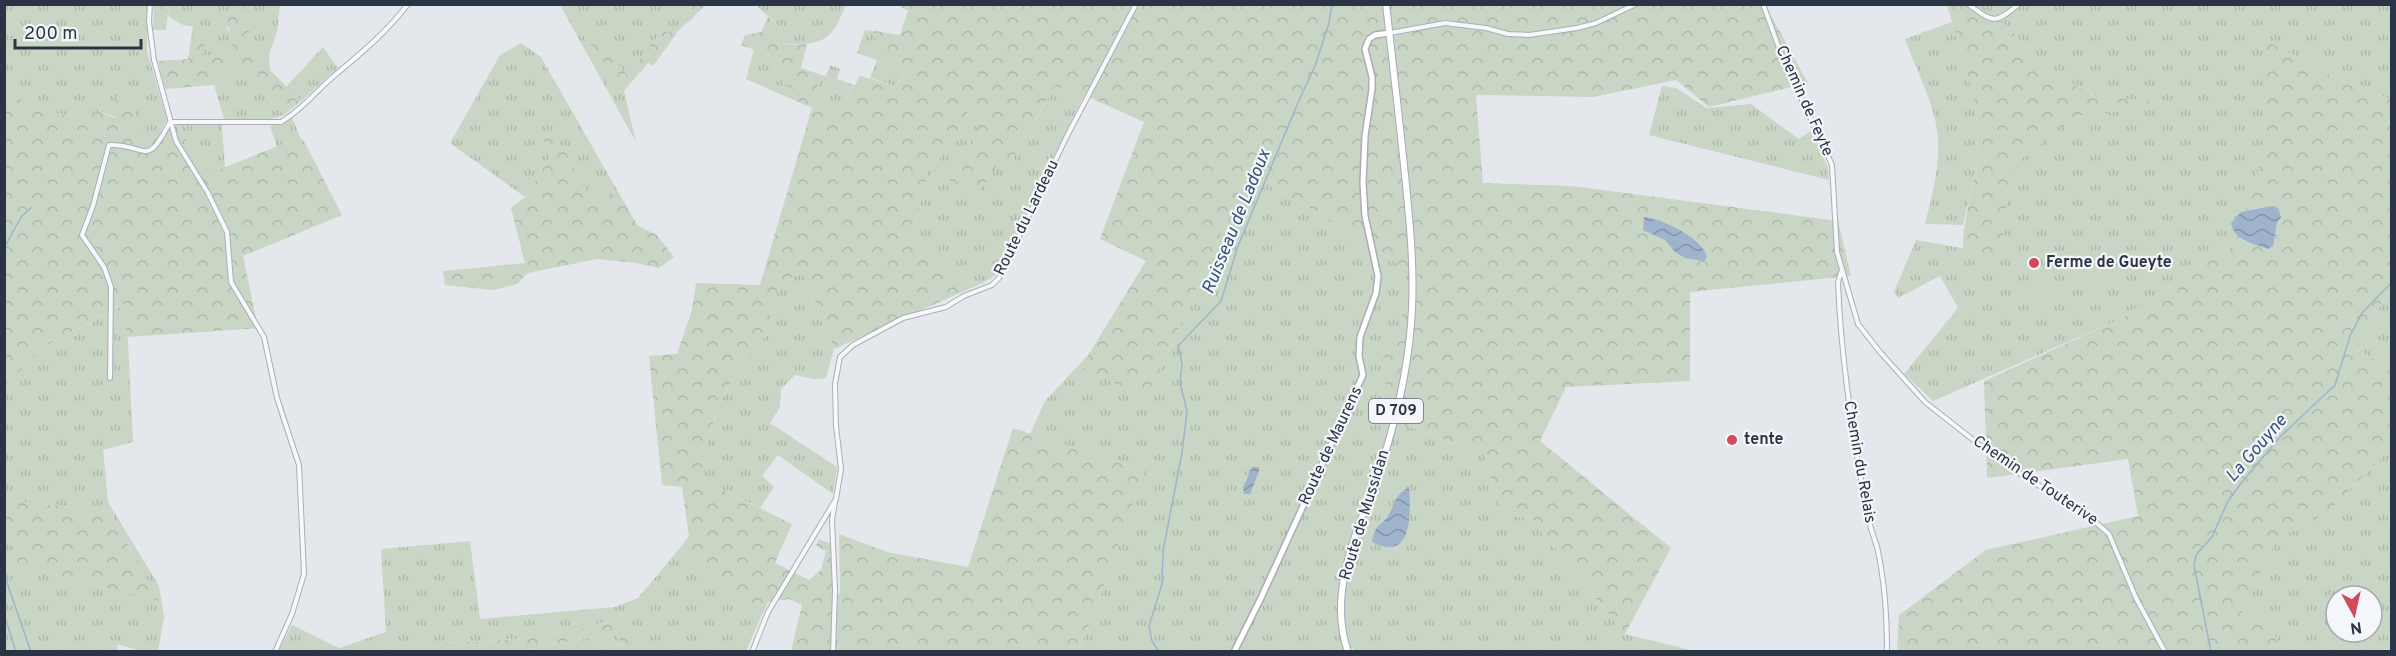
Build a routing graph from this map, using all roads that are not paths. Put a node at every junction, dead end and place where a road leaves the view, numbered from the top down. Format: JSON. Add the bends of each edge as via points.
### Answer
{"nodes":[{"id":1,"x":150,"y":4,"type":"edge"},
{"id":2,"x":408,"y":4,"type":"edge"},
{"id":3,"x":1136,"y":4,"type":"edge"},
{"id":4,"x":1384,"y":4,"type":"edge"},
{"id":5,"x":1636,"y":4,"type":"edge"},
{"id":6,"x":1763,"y":4,"type":"edge"},
{"id":7,"x":1968,"y":4,"type":"edge"},
{"id":8,"x":2019,"y":4,"type":"edge"},
{"id":9,"x":1388,"y":33,"type":"junction"},
{"id":10,"x":171,"y":122,"type":"junction"},
{"id":11,"x":1842,"y":272,"type":"junction"},
{"id":12,"x":110,"y":378,"type":"dead end"},
{"id":13,"x":836,"y":499,"type":"junction"},
{"id":14,"x":275,"y":651,"type":"edge"},
{"id":15,"x":752,"y":651,"type":"edge"},
{"id":16,"x":833,"y":651,"type":"edge"},
{"id":17,"x":1234,"y":651,"type":"edge"},
{"id":18,"x":1348,"y":651,"type":"edge"},
{"id":19,"x":1887,"y":651,"type":"edge"},
{"id":20,"x":2165,"y":651,"type":"edge"}],
"edges":[{"from":1,"to":10,"type":"street","via":[[154,60]]},
{"from":2,"to":10,"type":"street","via":[[360,56],[281,122]]},
{"from":3,"to":13,"type":"street","name":"Route du Lardeau","via":[[999,278],[946,307],[903,318],[853,345],[840,357],[835,384],[841,469]]},
{"from":4,"to":9,"type":"main road","number":"D 709"},
{"from":5,"to":9,"type":"street","via":[[1596,23],[1529,35],[1445,23]]},
{"from":6,"to":11,"type":"street","name":"Chemin de Feyte","via":[[1783,59],[1832,165],[1834,234]]},
{"from":7,"to":8,"type":"street","via":[[1994,20]]},
{"from":9,"to":17,"type":"main road","name":"Route de Maurens","via":[[1369,39],[1365,49],[1372,77],[1363,183],[1365,216],[1378,276],[1360,337],[1363,375]]},
{"from":9,"to":18,"type":"main road","name":"Route de Mussidan","number":"D 709","via":[[1407,195],[1412,308],[1395,418],[1345,571],[1341,603]]},
{"from":10,"to":12,"type":"street","via":[[158,145],[148,151],[109,145],[82,235],[104,267],[111,287]]},
{"from":10,"to":14,"type":"street","via":[[176,141],[227,232],[231,282],[264,337],[277,398],[299,465],[304,574]]},
{"from":11,"to":19,"type":"street","name":"Chemin du Relais","via":[[1838,282],[1842,352],[1868,519],[1880,565]]},
{"from":11,"to":20,"type":"street","name":"Chemin de Touterive","via":[[1858,324],[1919,397],[2000,461],[2092,519],[2109,534],[2136,598]]},
{"from":13,"to":15,"type":"street","name":"Route du Lardeau","via":[[768,612]]},
{"from":13,"to":16,"type":"street","via":[[832,520]]}]}
